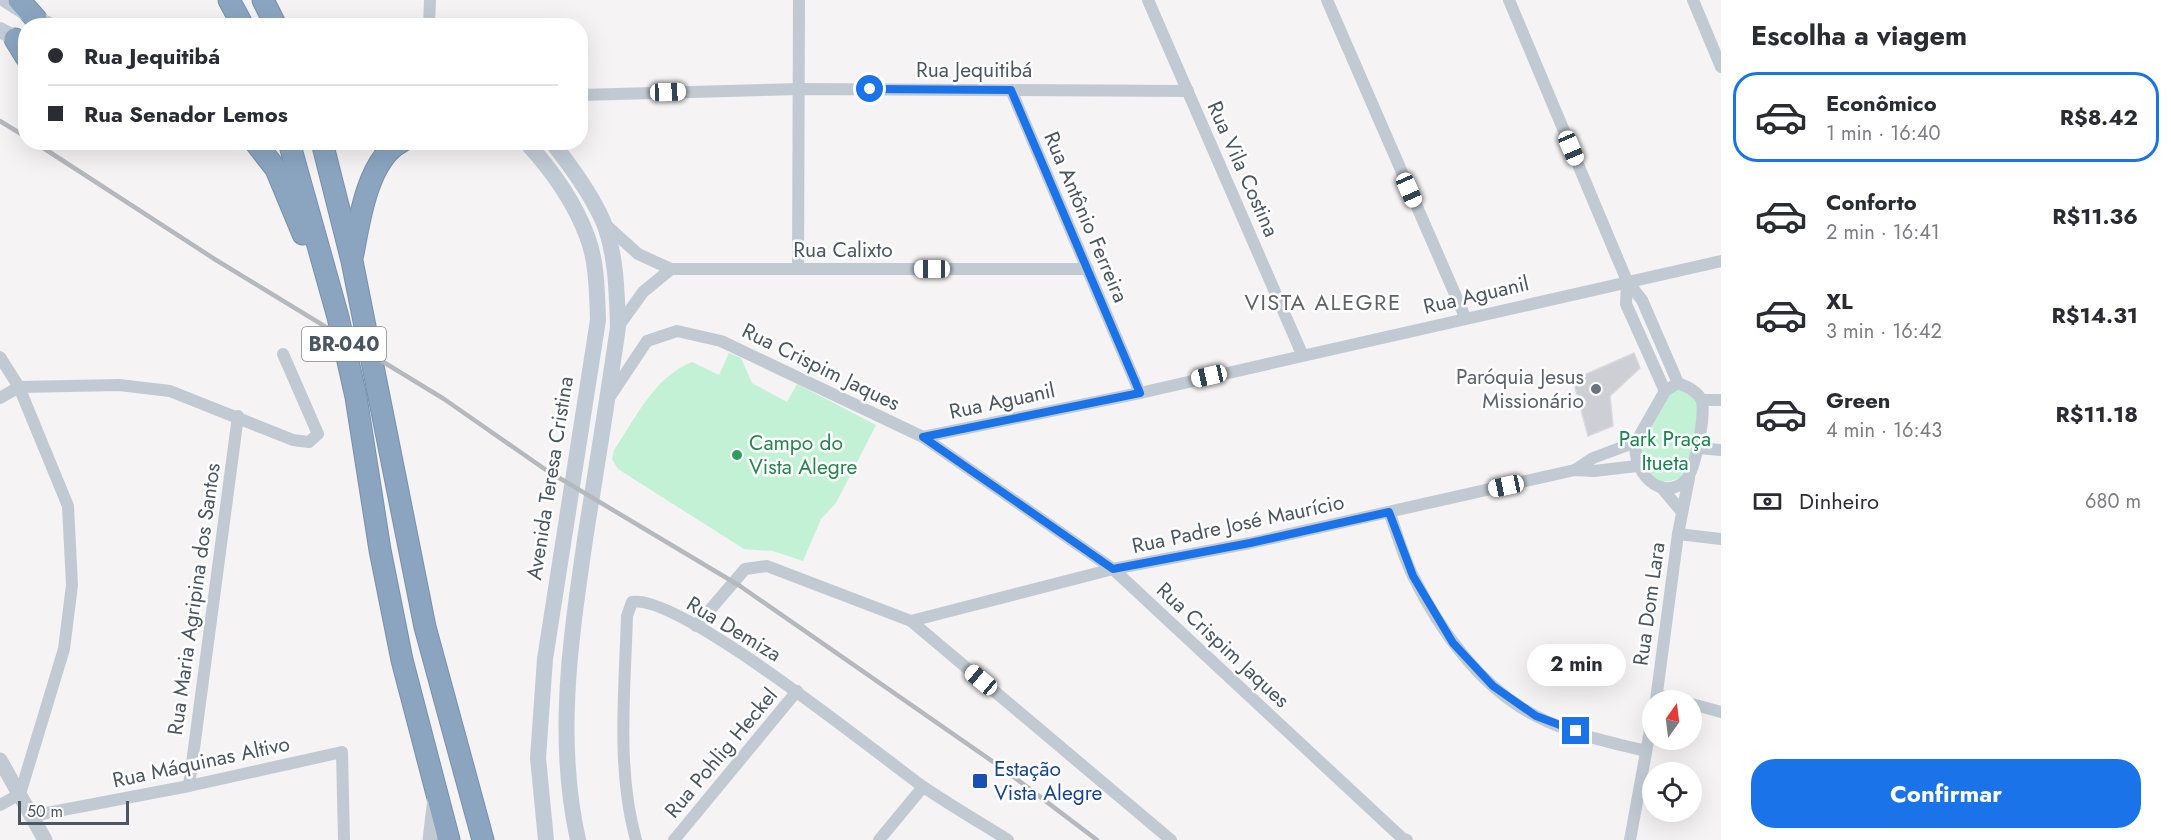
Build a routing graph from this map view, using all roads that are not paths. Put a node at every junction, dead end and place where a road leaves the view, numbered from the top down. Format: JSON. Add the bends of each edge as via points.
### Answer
{"nodes":[{"id":1,"x":6,"y":0,"type":"edge"},
{"id":2,"x":19,"y":0,"type":"edge"},
{"id":3,"x":229,"y":0,"type":"edge"},
{"id":4,"x":263,"y":0,"type":"edge"},
{"id":5,"x":430,"y":0,"type":"edge"},
{"id":6,"x":799,"y":0,"type":"edge"},
{"id":7,"x":1148,"y":0,"type":"edge"},
{"id":8,"x":1327,"y":0,"type":"edge"},
{"id":9,"x":1509,"y":0,"type":"edge"},
{"id":10,"x":1693,"y":0,"type":"edge"},
{"id":11,"x":37,"y":18,"type":"edge"},
{"id":12,"x":39,"y":18,"type":"edge"},
{"id":13,"x":239,"y":18,"type":"edge"},
{"id":14,"x":272,"y":18,"type":"edge"},
{"id":15,"x":429,"y":18,"type":"edge"},
{"id":16,"x":1721,"y":67,"type":"edge"},
{"id":17,"x":799,"y":89,"type":"junction"},
{"id":18,"x":1011,"y":90,"type":"junction"},
{"id":19,"x":1188,"y":91,"type":"junction"},
{"id":20,"x":588,"y":95,"type":"edge"},
{"id":21,"x":261,"y":150,"type":"edge"},
{"id":22,"x":291,"y":150,"type":"edge"},
{"id":23,"x":324,"y":150,"type":"edge"},
{"id":24,"x":394,"y":150,"type":"edge"},
{"id":25,"x":533,"y":150,"type":"edge"},
{"id":26,"x":558,"y":150,"type":"edge"},
{"id":27,"x":603,"y":222,"type":"junction"},
{"id":28,"x":352,"y":261,"type":"junction"},
{"id":29,"x":1721,"y":261,"type":"edge"},
{"id":30,"x":798,"y":269,"type":"junction"},
{"id":31,"x":1088,"y":269,"type":"junction"},
{"id":32,"x":671,"y":270,"type":"junction"},
{"id":33,"x":1627,"y":281,"type":"junction"},
{"id":34,"x":338,"y":317,"type":"junction"},
{"id":35,"x":1465,"y":317,"type":"junction"},
{"id":36,"x":618,"y":327,"type":"junction"},
{"id":37,"x":283,"y":354,"type":"dead end"},
{"id":38,"x":1302,"y":354,"type":"junction"},
{"id":39,"x":0,"y":357,"type":"edge"},
{"id":40,"x":1678,"y":383,"type":"junction"},
{"id":41,"x":19,"y":387,"type":"junction"},
{"id":42,"x":1665,"y":391,"type":"junction"},
{"id":43,"x":1140,"y":393,"type":"junction"},
{"id":44,"x":0,"y":398,"type":"edge"},
{"id":45,"x":1702,"y":400,"type":"junction"},
{"id":46,"x":1721,"y":400,"type":"edge"},
{"id":47,"x":607,"y":402,"type":"junction"},
{"id":48,"x":238,"y":416,"type":"junction"},
{"id":49,"x":923,"y":437,"type":"junction"},
{"id":50,"x":1636,"y":442,"type":"junction"},
{"id":51,"x":1697,"y":448,"type":"junction"},
{"id":52,"x":1721,"y":450,"type":"edge"},
{"id":53,"x":1637,"y":466,"type":"junction"},
{"id":54,"x":1575,"y":470,"type":"junction"},
{"id":55,"x":1689,"y":478,"type":"junction"},
{"id":56,"x":1661,"y":487,"type":"junction"},
{"id":57,"x":1389,"y":512,"type":"junction"},
{"id":58,"x":1682,"y":512,"type":"junction"},
{"id":59,"x":1678,"y":534,"type":"junction"},
{"id":60,"x":1721,"y":539,"type":"edge"},
{"id":61,"x":1113,"y":569,"type":"junction"},
{"id":62,"x":911,"y":621,"type":"junction"},
{"id":63,"x":696,"y":626,"type":"junction"},
{"id":64,"x":1657,"y":690,"type":"edge"},
{"id":65,"x":797,"y":691,"type":"junction"},
{"id":66,"x":1702,"y":706,"type":"edge"},
{"id":67,"x":1721,"y":711,"type":"edge"},
{"id":68,"x":1646,"y":751,"type":"joint"},
{"id":69,"x":0,"y":760,"type":"edge"},
{"id":70,"x":189,"y":786,"type":"junction"},
{"id":71,"x":923,"y":786,"type":"junction"},
{"id":72,"x":435,"y":792,"type":"junction"},
{"id":73,"x":20,"y":794,"type":"junction"},
{"id":74,"x":0,"y":805,"type":"edge"},
{"id":75,"x":31,"y":816,"type":"junction"},
{"id":76,"x":1404,"y":839,"type":"edge"},
{"id":77,"x":45,"y":840,"type":"edge"},
{"id":78,"x":344,"y":840,"type":"edge"},
{"id":79,"x":430,"y":840,"type":"edge"},
{"id":80,"x":449,"y":840,"type":"edge"},
{"id":81,"x":483,"y":840,"type":"edge"},
{"id":82,"x":546,"y":840,"type":"edge"},
{"id":83,"x":578,"y":840,"type":"edge"},
{"id":84,"x":636,"y":840,"type":"edge"},
{"id":85,"x":674,"y":840,"type":"edge"},
{"id":86,"x":879,"y":840,"type":"edge"},
{"id":87,"x":1008,"y":840,"type":"edge"},
{"id":88,"x":1171,"y":840,"type":"edge"},
{"id":89,"x":1630,"y":840,"type":"edge"}],
"edges":[{"from":1,"to":11,"type":"main road"},
{"from":2,"to":12,"type":"highway"},
{"from":3,"to":13,"type":"highway"},
{"from":4,"to":14,"type":"highway"},
{"from":5,"to":15,"type":"street"},
{"from":6,"to":17,"type":"street"},
{"from":7,"to":19,"type":"street","name":"Rua Vila Costina"},
{"from":8,"to":35,"type":"street"},
{"from":9,"to":33,"type":"street"},
{"from":10,"to":16,"type":"street"},
{"from":17,"to":18,"type":"street","name":"Rua Jequitibá"},
{"from":17,"to":20,"type":"street","name":"Rua Jequitibá"},
{"from":17,"to":30,"type":"street"},
{"from":18,"to":19,"type":"street","name":"Rua Jequitibá"},
{"from":18,"to":31,"type":"street","name":"Rua Antônio Ferreira"},
{"from":19,"to":38,"type":"street","name":"Rua Vila Costina"},
{"from":21,"to":34,"type":"highway","via":[[276,170]]},
{"from":22,"to":34,"type":"highway","number":"BR-040"},
{"from":23,"to":28,"type":"highway","number":"BR-040"},
{"from":24,"to":28,"type":"highway","via":[[371,181]]},
{"from":25,"to":82,"type":"main road","name":"Avenida Teresa Cristina","via":[[549,166],[588,237],[598,320],[545,659],[538,758]]},
{"from":26,"to":27,"type":"main road","name":"Avenida Teresa Cristina"},
{"from":27,"to":32,"type":"street","name":"Rua Calixto","via":[[638,254]]},
{"from":27,"to":36,"type":"main road","name":"Avenida Teresa Cristina","via":[[611,255]]},
{"from":28,"to":81,"type":"highway","number":"BR-040","via":[[425,627]]},
{"from":29,"to":33,"type":"street","name":"Rua Aguanil"},
{"from":30,"to":31,"type":"street","name":"Rua Calixto"},
{"from":30,"to":32,"type":"street","name":"Rua Calixto"},
{"from":31,"to":43,"type":"street","name":"Rua Antônio Ferreira"},
{"from":32,"to":36,"type":"street","via":[[643,292]]},
{"from":33,"to":35,"type":"street","name":"Rua Aguanil"},
{"from":33,"to":40,"type":"street","via":[[1642,300]]},
{"from":33,"to":42,"type":"street","via":[[1626,304]]},
{"from":34,"to":72,"type":"highway","number":"BR-040","via":[[400,649]]},
{"from":35,"to":38,"type":"street","name":"Rua Aguanil"},
{"from":36,"to":47,"type":"main road","name":"Avenida Teresa Cristina"},
{"from":37,"to":48,"type":"street","via":[[318,434],[309,442],[293,440]]},
{"from":38,"to":43,"type":"street","name":"Rua Aguanil"},
{"from":39,"to":41,"type":"street"},
{"from":40,"to":42,"type":"street"},
{"from":40,"to":45,"type":"street"},
{"from":41,"to":44,"type":"street"},
{"from":41,"to":48,"type":"street","via":[[119,385],[159,390]]},
{"from":41,"to":73,"type":"street","via":[[68,506],[72,585],[64,649]]},
{"from":42,"to":50,"type":"street"},
{"from":43,"to":49,"type":"street","name":"Rua Aguanil"},
{"from":45,"to":46,"type":"street"},
{"from":45,"to":51,"type":"street","name":"Rua Dom Lara"},
{"from":47,"to":49,"type":"street","name":"Rua Crispim Jaques","via":[[647,341],[677,331],[721,340]]},
{"from":47,"to":83,"type":"main road","name":"Avenida Teresa Cristina","via":[[568,677],[564,741]]},
{"from":48,"to":70,"type":"street","name":"Rua Maria Agripina dos Santos"},
{"from":49,"to":61,"type":"street","name":"Rua Crispim Jaques"},
{"from":50,"to":53,"type":"street"},
{"from":50,"to":54,"type":"street","name":"Rua Padre José Maurício","via":[[1593,458]]},
{"from":51,"to":52,"type":"street"},
{"from":51,"to":55,"type":"street","name":"Rua Dom Lara"},
{"from":53,"to":54,"type":"street","name":"Rua Padre José Maurício"},
{"from":53,"to":56,"type":"street","via":[[1644,477]]},
{"from":54,"to":57,"type":"street","name":"Rua Padre José Maurício"},
{"from":55,"to":56,"type":"street","via":[[1679,486]]},
{"from":55,"to":58,"type":"street","name":"Rua Dom Lara"},
{"from":56,"to":58,"type":"street"},
{"from":57,"to":61,"type":"street","name":"Rua Padre José Maurício"},
{"from":57,"to":68,"type":"street","via":[[1413,576],[1453,643],[1493,686],[1536,716],[1596,739]]},
{"from":58,"to":59,"type":"street","name":"Rua Dom Lara"},
{"from":59,"to":60,"type":"street"},
{"from":59,"to":64,"type":"street","name":"Rua Dom Lara"},
{"from":61,"to":62,"type":"street","name":"Rua Padre José Maurício"},
{"from":61,"to":76,"type":"street","name":"Rua Crispim Jaques"},
{"from":62,"to":63,"type":"street","via":[[767,566],[745,569]]},
{"from":62,"to":88,"type":"street"},
{"from":63,"to":65,"type":"street","name":"Rua Demiza"},
{"from":63,"to":84,"type":"street","name":"Rua Demiza","via":[[643,600],[632,602],[627,616],[625,774]]},
{"from":65,"to":71,"type":"street","name":"Rua Demiza"},
{"from":65,"to":85,"type":"street","name":"Rua Pohlig Heckel"},
{"from":66,"to":67,"type":"street"},
{"from":68,"to":89,"type":"street"},
{"from":69,"to":73,"type":"street"},
{"from":70,"to":75,"type":"street","name":"Rua Máquinas Altivo"},
{"from":70,"to":78,"type":"street","name":"Rua Máquinas Altivo","via":[[342,752]]},
{"from":71,"to":86,"type":"street"},
{"from":71,"to":87,"type":"street","name":"Rua Demiza"},
{"from":72,"to":79,"type":"street"},
{"from":72,"to":80,"type":"highway","number":"BR-040"},
{"from":73,"to":74,"type":"street"},
{"from":73,"to":75,"type":"street"},
{"from":75,"to":77,"type":"street"}]}
